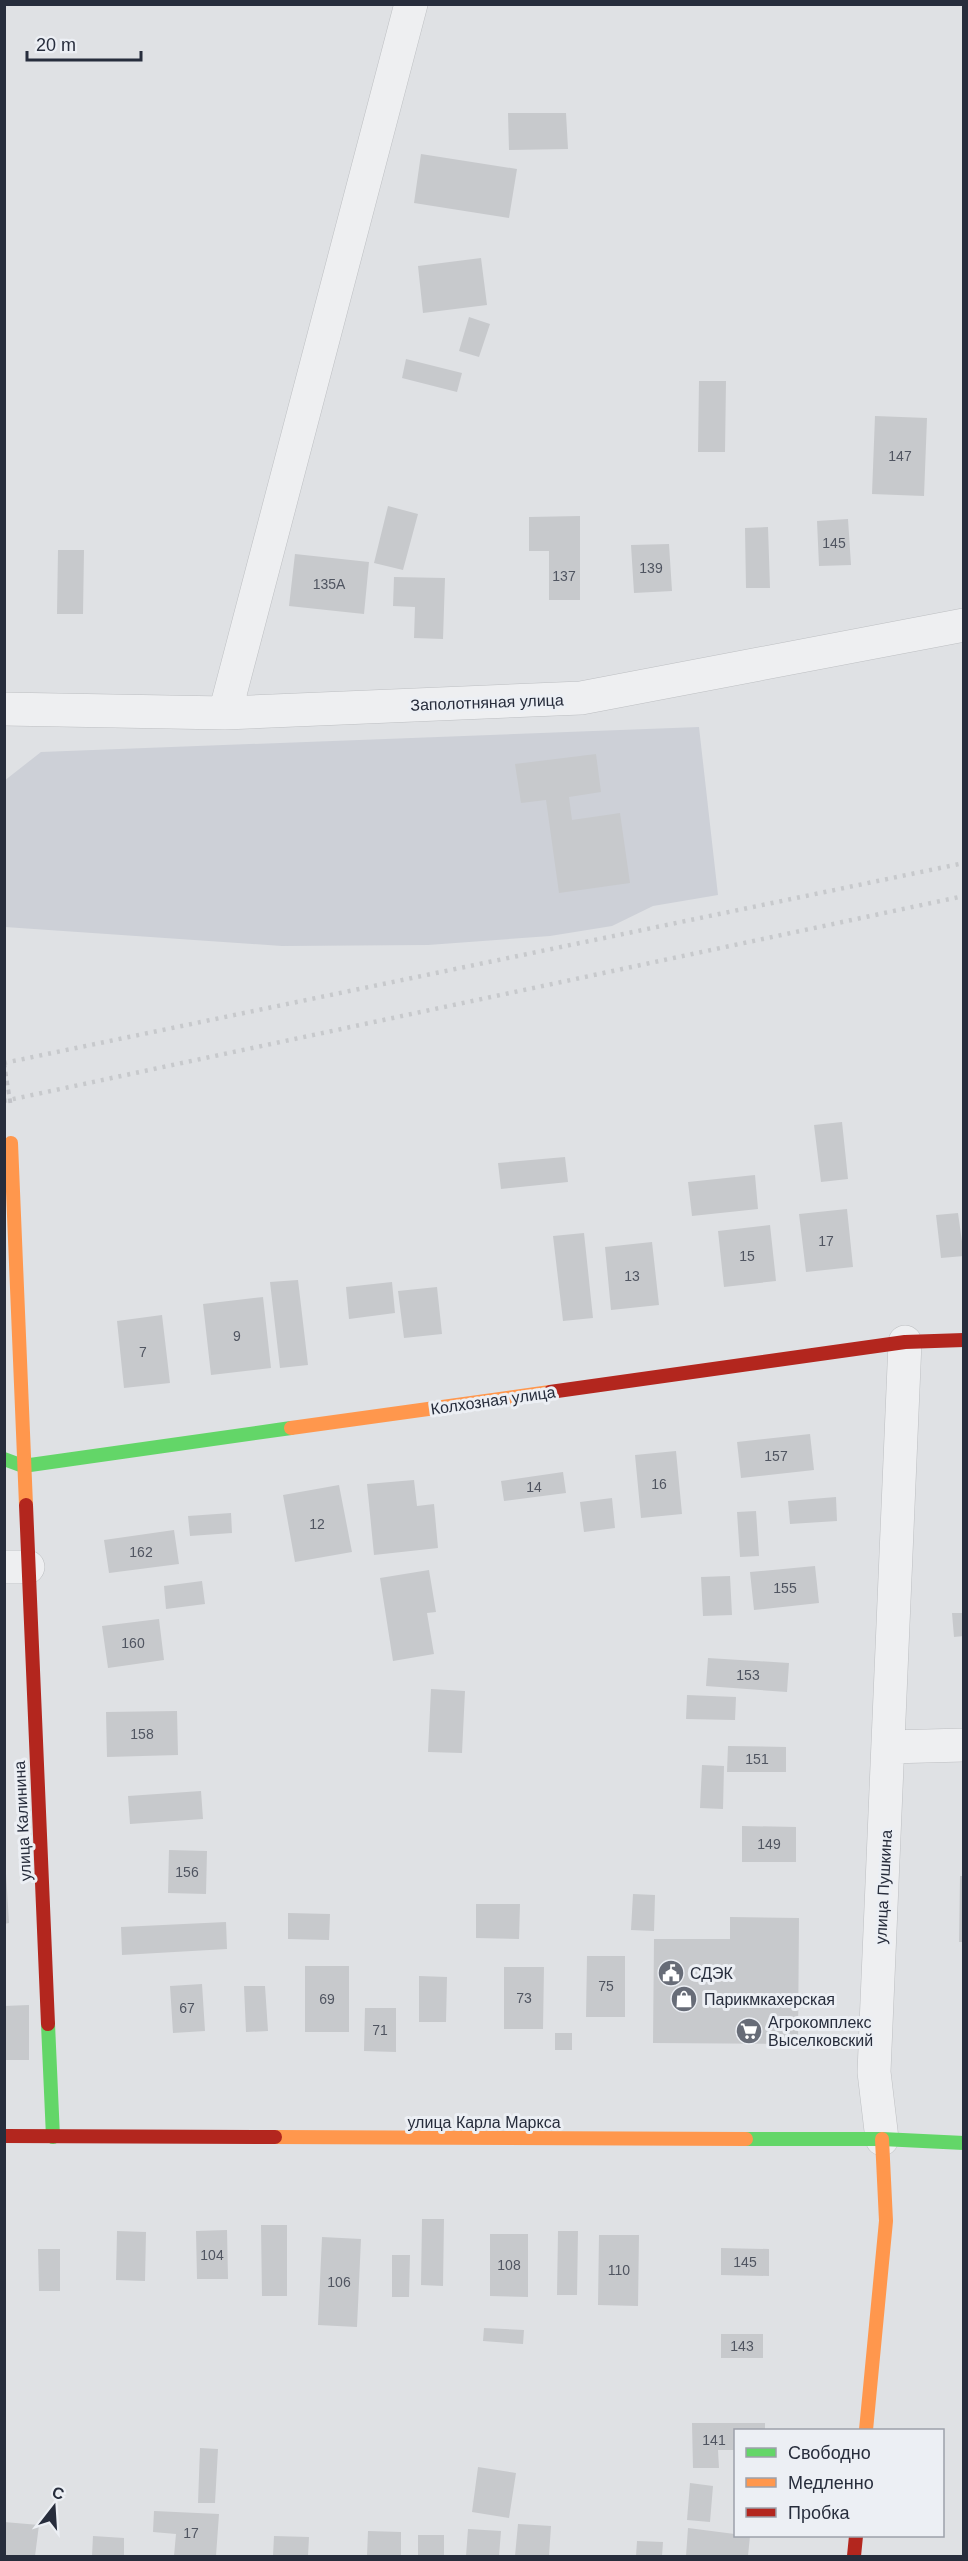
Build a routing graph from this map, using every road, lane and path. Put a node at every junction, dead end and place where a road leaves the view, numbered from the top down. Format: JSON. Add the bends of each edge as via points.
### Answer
{"nodes":[{"id":1,"x":411,"y":4,"type":"edge"},
{"id":2,"x":963,"y":625,"type":"edge"},
{"id":3,"x":4,"y":709,"type":"edge"},
{"id":4,"x":225,"y":713,"type":"junction"},
{"id":5,"x":4,"y":1063,"type":"edge"},
{"id":6,"x":11,"y":1143,"type":"joint"},
{"id":7,"x":963,"y":1340,"type":"edge"},
{"id":8,"x":905,"y":1342,"type":"junction"},
{"id":9,"x":4,"y":1459,"type":"edge"},
{"id":10,"x":23,"y":1466,"type":"junction"},
{"id":11,"x":16,"y":1567,"type":"edge"},
{"id":12,"x":963,"y":1745,"type":"edge"},
{"id":13,"x":889,"y":1747,"type":"junction"},
{"id":14,"x":4,"y":2136,"type":"edge"},
{"id":15,"x":53,"y":2137,"type":"junction"},
{"id":16,"x":882,"y":2139,"type":"junction"},
{"id":17,"x":963,"y":2142,"type":"edge"},
{"id":18,"x":866,"y":2429,"type":"edge"},
{"id":19,"x":856,"y":2537,"type":"edge"},
{"id":20,"x":854,"y":2556,"type":"edge"}],
"edges":[{"from":1,"to":4,"type":"street"},
{"from":2,"to":4,"type":"street","name":"Заполотняная улица","via":[[581,698]]},
{"from":3,"to":4,"type":"street","name":"Заполотняная улица"},
{"from":5,"to":6,"type":"path"},
{"from":6,"to":10,"type":"street","name":"улица Калинина"},
{"from":7,"to":8,"type":"street","name":"Колхозная улица"},
{"from":8,"to":10,"type":"street","name":"Колхозная улица"},
{"from":8,"to":13,"type":"street","name":"улица Пушкина"},
{"from":9,"to":10,"type":"street"},
{"from":10,"to":11,"type":"street","name":"улица Калинина"},
{"from":11,"to":15,"type":"street","name":"улица Калинина"},
{"from":12,"to":13,"type":"street"},
{"from":13,"to":16,"type":"street","name":"улица Пушкина","via":[[874,2072]]},
{"from":14,"to":15,"type":"street","name":"улица Карла Маркса"},
{"from":15,"to":16,"type":"street","name":"улица Карла Маркса"},
{"from":16,"to":17,"type":"street","name":"улица Карла Маркса"},
{"from":16,"to":18,"type":"street","name":"улица Пушкина","via":[[886,2221]]},
{"from":19,"to":20,"type":"street"}]}
